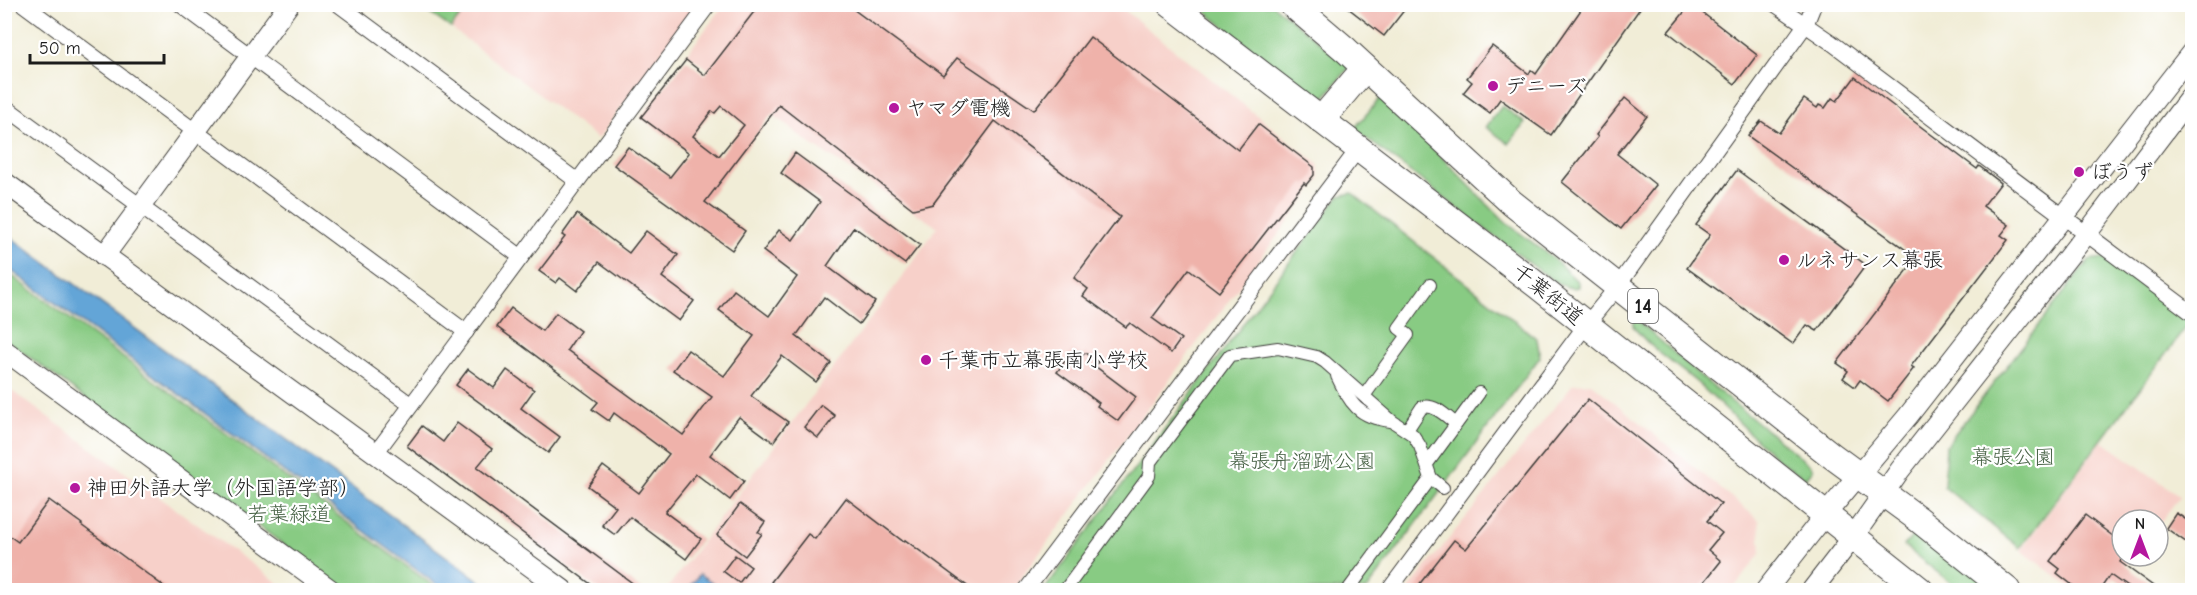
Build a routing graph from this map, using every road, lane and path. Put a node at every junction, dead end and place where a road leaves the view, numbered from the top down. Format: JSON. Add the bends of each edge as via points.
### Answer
{"nodes":[{"id":1,"x":23,"y":4,"type":"edge"},
{"id":2,"x":180,"y":4,"type":"edge"},
{"id":3,"x":289,"y":4,"type":"edge"},
{"id":4,"x":338,"y":4,"type":"edge"},
{"id":5,"x":709,"y":4,"type":"edge"},
{"id":6,"x":1170,"y":4,"type":"edge"},
{"id":7,"x":1292,"y":4,"type":"edge"},
{"id":8,"x":1775,"y":4,"type":"edge"},
{"id":9,"x":1814,"y":4,"type":"edge"},
{"id":10,"x":1806,"y":24,"type":"junction"},
{"id":11,"x":2193,"y":52,"type":"edge"},
{"id":12,"x":250,"y":57,"type":"junction"},
{"id":13,"x":1365,"y":68,"type":"junction"},
{"id":14,"x":2193,"y":95,"type":"edge"},
{"id":15,"x":4,"y":106,"type":"edge"},
{"id":16,"x":1322,"y":120,"type":"junction"},
{"id":17,"x":195,"y":132,"type":"junction"},
{"id":18,"x":1359,"y":148,"type":"junction"},
{"id":19,"x":577,"y":181,"type":"junction"},
{"id":20,"x":4,"y":182,"type":"edge"},
{"id":21,"x":140,"y":206,"type":"junction"},
{"id":22,"x":2065,"y":216,"type":"junction"},
{"id":23,"x":2087,"y":233,"type":"junction"},
{"id":24,"x":104,"y":256,"type":"junction"},
{"id":25,"x":521,"y":257,"type":"junction"},
{"id":26,"x":1430,"y":285,"type":"dead end"},
{"id":27,"x":1617,"y":287,"type":"junction"},
{"id":28,"x":2193,"y":313,"type":"edge"},
{"id":29,"x":1586,"y":325,"type":"junction"},
{"id":30,"x":466,"y":332,"type":"junction"},
{"id":31,"x":4,"y":350,"type":"edge"},
{"id":32,"x":1334,"y":370,"type":"junction"},
{"id":33,"x":1479,"y":393,"type":"dead end"},
{"id":34,"x":1364,"y":396,"type":"junction"},
{"id":35,"x":411,"y":405,"type":"junction"},
{"id":36,"x":1392,"y":421,"type":"junction"},
{"id":37,"x":1456,"y":424,"type":"junction"},
{"id":38,"x":1407,"y":430,"type":"junction"},
{"id":39,"x":375,"y":454,"type":"junction"},
{"id":40,"x":1427,"y":464,"type":"junction"},
{"id":41,"x":1858,"y":476,"type":"junction"},
{"id":42,"x":1431,"y":478,"type":"junction"},
{"id":43,"x":1443,"y":488,"type":"dead end"},
{"id":44,"x":1883,"y":494,"type":"junction"},
{"id":45,"x":1826,"y":515,"type":"junction"},
{"id":46,"x":1853,"y":537,"type":"junction"},
{"id":47,"x":331,"y":591,"type":"edge"},
{"id":48,"x":563,"y":591,"type":"edge"},
{"id":49,"x":1026,"y":591,"type":"edge"},
{"id":50,"x":1065,"y":591,"type":"edge"},
{"id":51,"x":1348,"y":591,"type":"edge"},
{"id":52,"x":1389,"y":591,"type":"edge"},
{"id":53,"x":1766,"y":591,"type":"edge"},
{"id":54,"x":1812,"y":591,"type":"edge"},
{"id":55,"x":1920,"y":591,"type":"edge"},
{"id":56,"x":2007,"y":591,"type":"edge"}],
"edges":[{"from":1,"to":17,"type":"street"},
{"from":2,"to":12,"type":"street"},
{"from":3,"to":12,"type":"street"},
{"from":4,"to":19,"type":"street"},
{"from":5,"to":19,"type":"street"},
{"from":6,"to":16,"type":"highway","name":"千葉街道","number":"14"},
{"from":7,"to":13,"type":"highway","number":"14"},
{"from":8,"to":10,"type":"street"},
{"from":9,"to":10,"type":"street"},
{"from":10,"to":22,"type":"street"},
{"from":10,"to":27,"type":"street"},
{"from":11,"to":22,"type":"street"},
{"from":12,"to":17,"type":"street"},
{"from":12,"to":25,"type":"street"},
{"from":13,"to":16,"type":"highway"},
{"from":13,"to":27,"type":"highway","number":"14","via":[[1512,203]]},
{"from":14,"to":23,"type":"street"},
{"from":15,"to":21,"type":"street"},
{"from":16,"to":18,"type":"highway","name":"千葉街道","number":"14"},
{"from":17,"to":21,"type":"street"},
{"from":17,"to":30,"type":"street"},
{"from":18,"to":29,"type":"highway","name":"千葉街道","number":"14"},
{"from":18,"to":49,"type":"street"},
{"from":19,"to":25,"type":"street"},
{"from":20,"to":24,"type":"street"},
{"from":21,"to":24,"type":"street"},
{"from":21,"to":35,"type":"street"},
{"from":22,"to":23,"type":"street"},
{"from":22,"to":41,"type":"street"},
{"from":23,"to":28,"type":"street"},
{"from":23,"to":44,"type":"street"},
{"from":24,"to":39,"type":"street"},
{"from":25,"to":30,"type":"street"},
{"from":26,"to":34,"type":"street","via":[[1399,328],[1408,335]]},
{"from":27,"to":29,"type":"street"},
{"from":27,"to":41,"type":"highway","number":"14"},
{"from":29,"to":45,"type":"highway","name":"千葉街道","number":"14"},
{"from":29,"to":52,"type":"street"},
{"from":30,"to":35,"type":"street"},
{"from":31,"to":47,"type":"street"},
{"from":32,"to":34,"type":"street"},
{"from":32,"to":36,"type":"street","via":[[1356,409],[1376,419]]},
{"from":32,"to":50,"type":"street","via":[[1317,357],[1278,348],[1230,355],[1150,462],[1149,476]]},
{"from":33,"to":37,"type":"street"},
{"from":34,"to":36,"type":"street"},
{"from":35,"to":39,"type":"street"},
{"from":36,"to":38,"type":"street"},
{"from":37,"to":38,"type":"street","via":[[1432,406],[1425,406]]},
{"from":37,"to":40,"type":"street"},
{"from":38,"to":40,"type":"street","via":[[1420,446]]},
{"from":39,"to":48,"type":"street"},
{"from":40,"to":42,"type":"street"},
{"from":41,"to":44,"type":"highway","number":"14"},
{"from":41,"to":45,"type":"street"},
{"from":42,"to":43,"type":"street"},
{"from":42,"to":51,"type":"street"},
{"from":44,"to":46,"type":"street"},
{"from":44,"to":56,"type":"highway","number":"14"},
{"from":45,"to":46,"type":"highway","name":"千葉街道","number":"14"},
{"from":45,"to":53,"type":"street"},
{"from":46,"to":54,"type":"street"},
{"from":46,"to":55,"type":"highway","name":"千葉街道","number":"14"}]}
